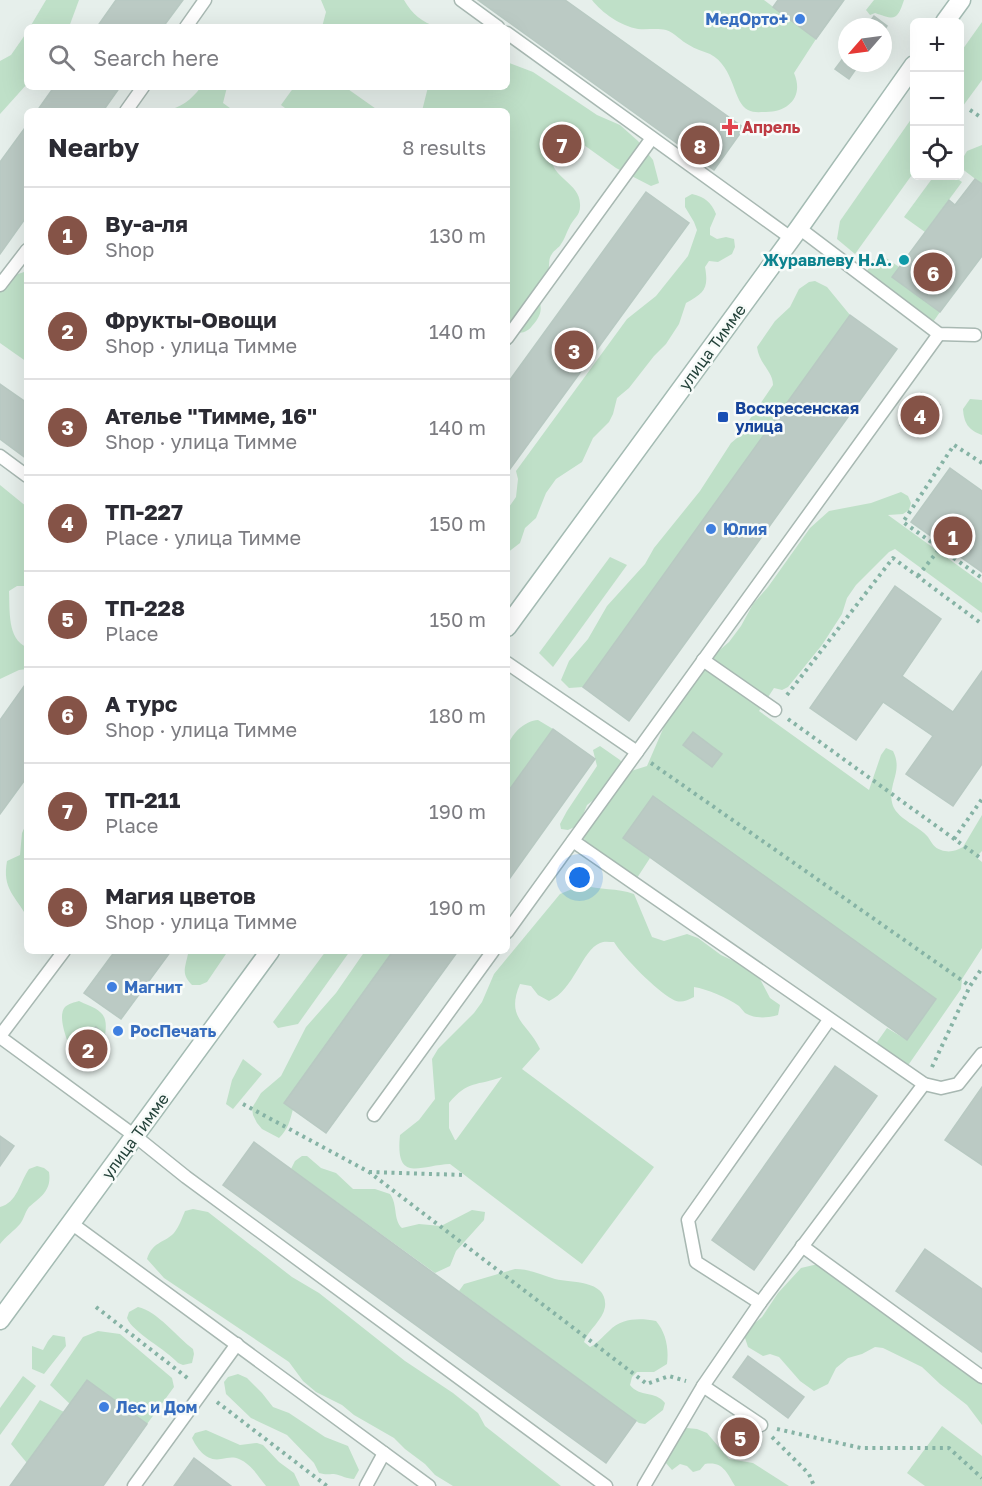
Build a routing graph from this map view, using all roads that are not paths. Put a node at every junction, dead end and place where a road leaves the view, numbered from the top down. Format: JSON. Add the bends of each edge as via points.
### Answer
{"nodes":[{"id":1,"x":205,"y":0,"type":"edge"},
{"id":2,"x":461,"y":0,"type":"edge"},
{"id":3,"x":961,"y":0,"type":"edge"},
{"id":4,"x":948,"y":18,"type":"edge"},
{"id":5,"x":188,"y":24,"type":"edge"},
{"id":6,"x":494,"y":24,"type":"edge"},
{"id":7,"x":510,"y":35,"type":"edge"},
{"id":8,"x":910,"y":72,"type":"edge"},
{"id":9,"x":141,"y":90,"type":"edge"},
{"id":10,"x":128,"y":108,"type":"edge"},
{"id":11,"x":652,"y":138,"type":"junction"},
{"id":12,"x":795,"y":233,"type":"junction"},
{"id":13,"x":24,"y":254,"type":"edge"},
{"id":14,"x":0,"y":285,"type":"edge"},
{"id":15,"x":510,"y":334,"type":"edge"},
{"id":16,"x":939,"y":334,"type":"junction"},
{"id":17,"x":980,"y":335,"type":"edge"},
{"id":18,"x":0,"y":456,"type":"edge"},
{"id":19,"x":24,"y":474,"type":"edge"},
{"id":20,"x":510,"y":623,"type":"edge"},
{"id":21,"x":704,"y":660,"type":"junction"},
{"id":22,"x":510,"y":665,"type":"edge"},
{"id":23,"x":775,"y":710,"type":"road end"},
{"id":24,"x":637,"y":753,"type":"junction"},
{"id":25,"x":573,"y":841,"type":"junction"},
{"id":26,"x":510,"y":928,"type":"edge"},
{"id":27,"x":62,"y":954,"type":"edge"},
{"id":28,"x":268,"y":954,"type":"edge"},
{"id":29,"x":491,"y":954,"type":"edge"},
{"id":30,"x":829,"y":1020,"type":"junction"},
{"id":31,"x":0,"y":1036,"type":"edge"},
{"id":32,"x":982,"y":1054,"type":"edge"},
{"id":33,"x":924,"y":1084,"type":"junction"},
{"id":34,"x":374,"y":1115,"type":"dead end"},
{"id":35,"x":135,"y":1136,"type":"junction"},
{"id":36,"x":71,"y":1223,"type":"junction"},
{"id":37,"x":802,"y":1246,"type":"junction"},
{"id":38,"x":760,"y":1303,"type":"junction"},
{"id":39,"x":0,"y":1320,"type":"edge"},
{"id":40,"x":237,"y":1344,"type":"junction"},
{"id":41,"x":982,"y":1377,"type":"edge"},
{"id":42,"x":703,"y":1386,"type":"junction"},
{"id":43,"x":761,"y":1425,"type":"road end"},
{"id":44,"x":384,"y":1453,"type":"junction"},
{"id":45,"x":134,"y":1486,"type":"edge"},
{"id":46,"x":366,"y":1486,"type":"edge"},
{"id":47,"x":429,"y":1486,"type":"edge"},
{"id":48,"x":606,"y":1486,"type":"edge"},
{"id":49,"x":644,"y":1486,"type":"edge"}],
"edges":[{"from":1,"to":5,"type":"lane"},
{"from":2,"to":6,"type":"lane"},
{"from":3,"to":4,"type":"main road"},
{"from":7,"to":11,"type":"lane"},
{"from":8,"to":12,"type":"main road","name":"улица Тимме"},
{"from":9,"to":10,"type":"lane"},
{"from":11,"to":12,"type":"lane"},
{"from":11,"to":15,"type":"lane"},
{"from":12,"to":16,"type":"lane"},
{"from":12,"to":20,"type":"main road","name":"улица Тимме"},
{"from":13,"to":14,"type":"lane"},
{"from":16,"to":17,"type":"lane"},
{"from":16,"to":21,"type":"lane"},
{"from":18,"to":19,"type":"lane"},
{"from":21,"to":23,"type":"lane"},
{"from":21,"to":24,"type":"lane"},
{"from":22,"to":24,"type":"lane"},
{"from":24,"to":25,"type":"lane"},
{"from":25,"to":26,"type":"lane"},
{"from":25,"to":30,"type":"lane"},
{"from":27,"to":31,"type":"lane"},
{"from":28,"to":35,"type":"main road","name":"улица Тимме"},
{"from":29,"to":34,"type":"lane"},
{"from":30,"to":33,"type":"lane"},
{"from":30,"to":38,"type":"lane","via":[[688,1220],[696,1262]]},
{"from":31,"to":35,"type":"lane"},
{"from":32,"to":33,"type":"lane","via":[[958,1084],[941,1088]]},
{"from":33,"to":37,"type":"lane"},
{"from":35,"to":36,"type":"main road","name":"улица Тимме"},
{"from":35,"to":48,"type":"lane","via":[[186,1178]]},
{"from":36,"to":39,"type":"main road","name":"улица Тимме"},
{"from":36,"to":40,"type":"lane"},
{"from":37,"to":38,"type":"lane"},
{"from":37,"to":41,"type":"lane"},
{"from":38,"to":42,"type":"lane"},
{"from":40,"to":44,"type":"lane"},
{"from":40,"to":45,"type":"lane"},
{"from":42,"to":43,"type":"lane"},
{"from":42,"to":49,"type":"lane"},
{"from":44,"to":46,"type":"lane"},
{"from":44,"to":47,"type":"lane"}]}
